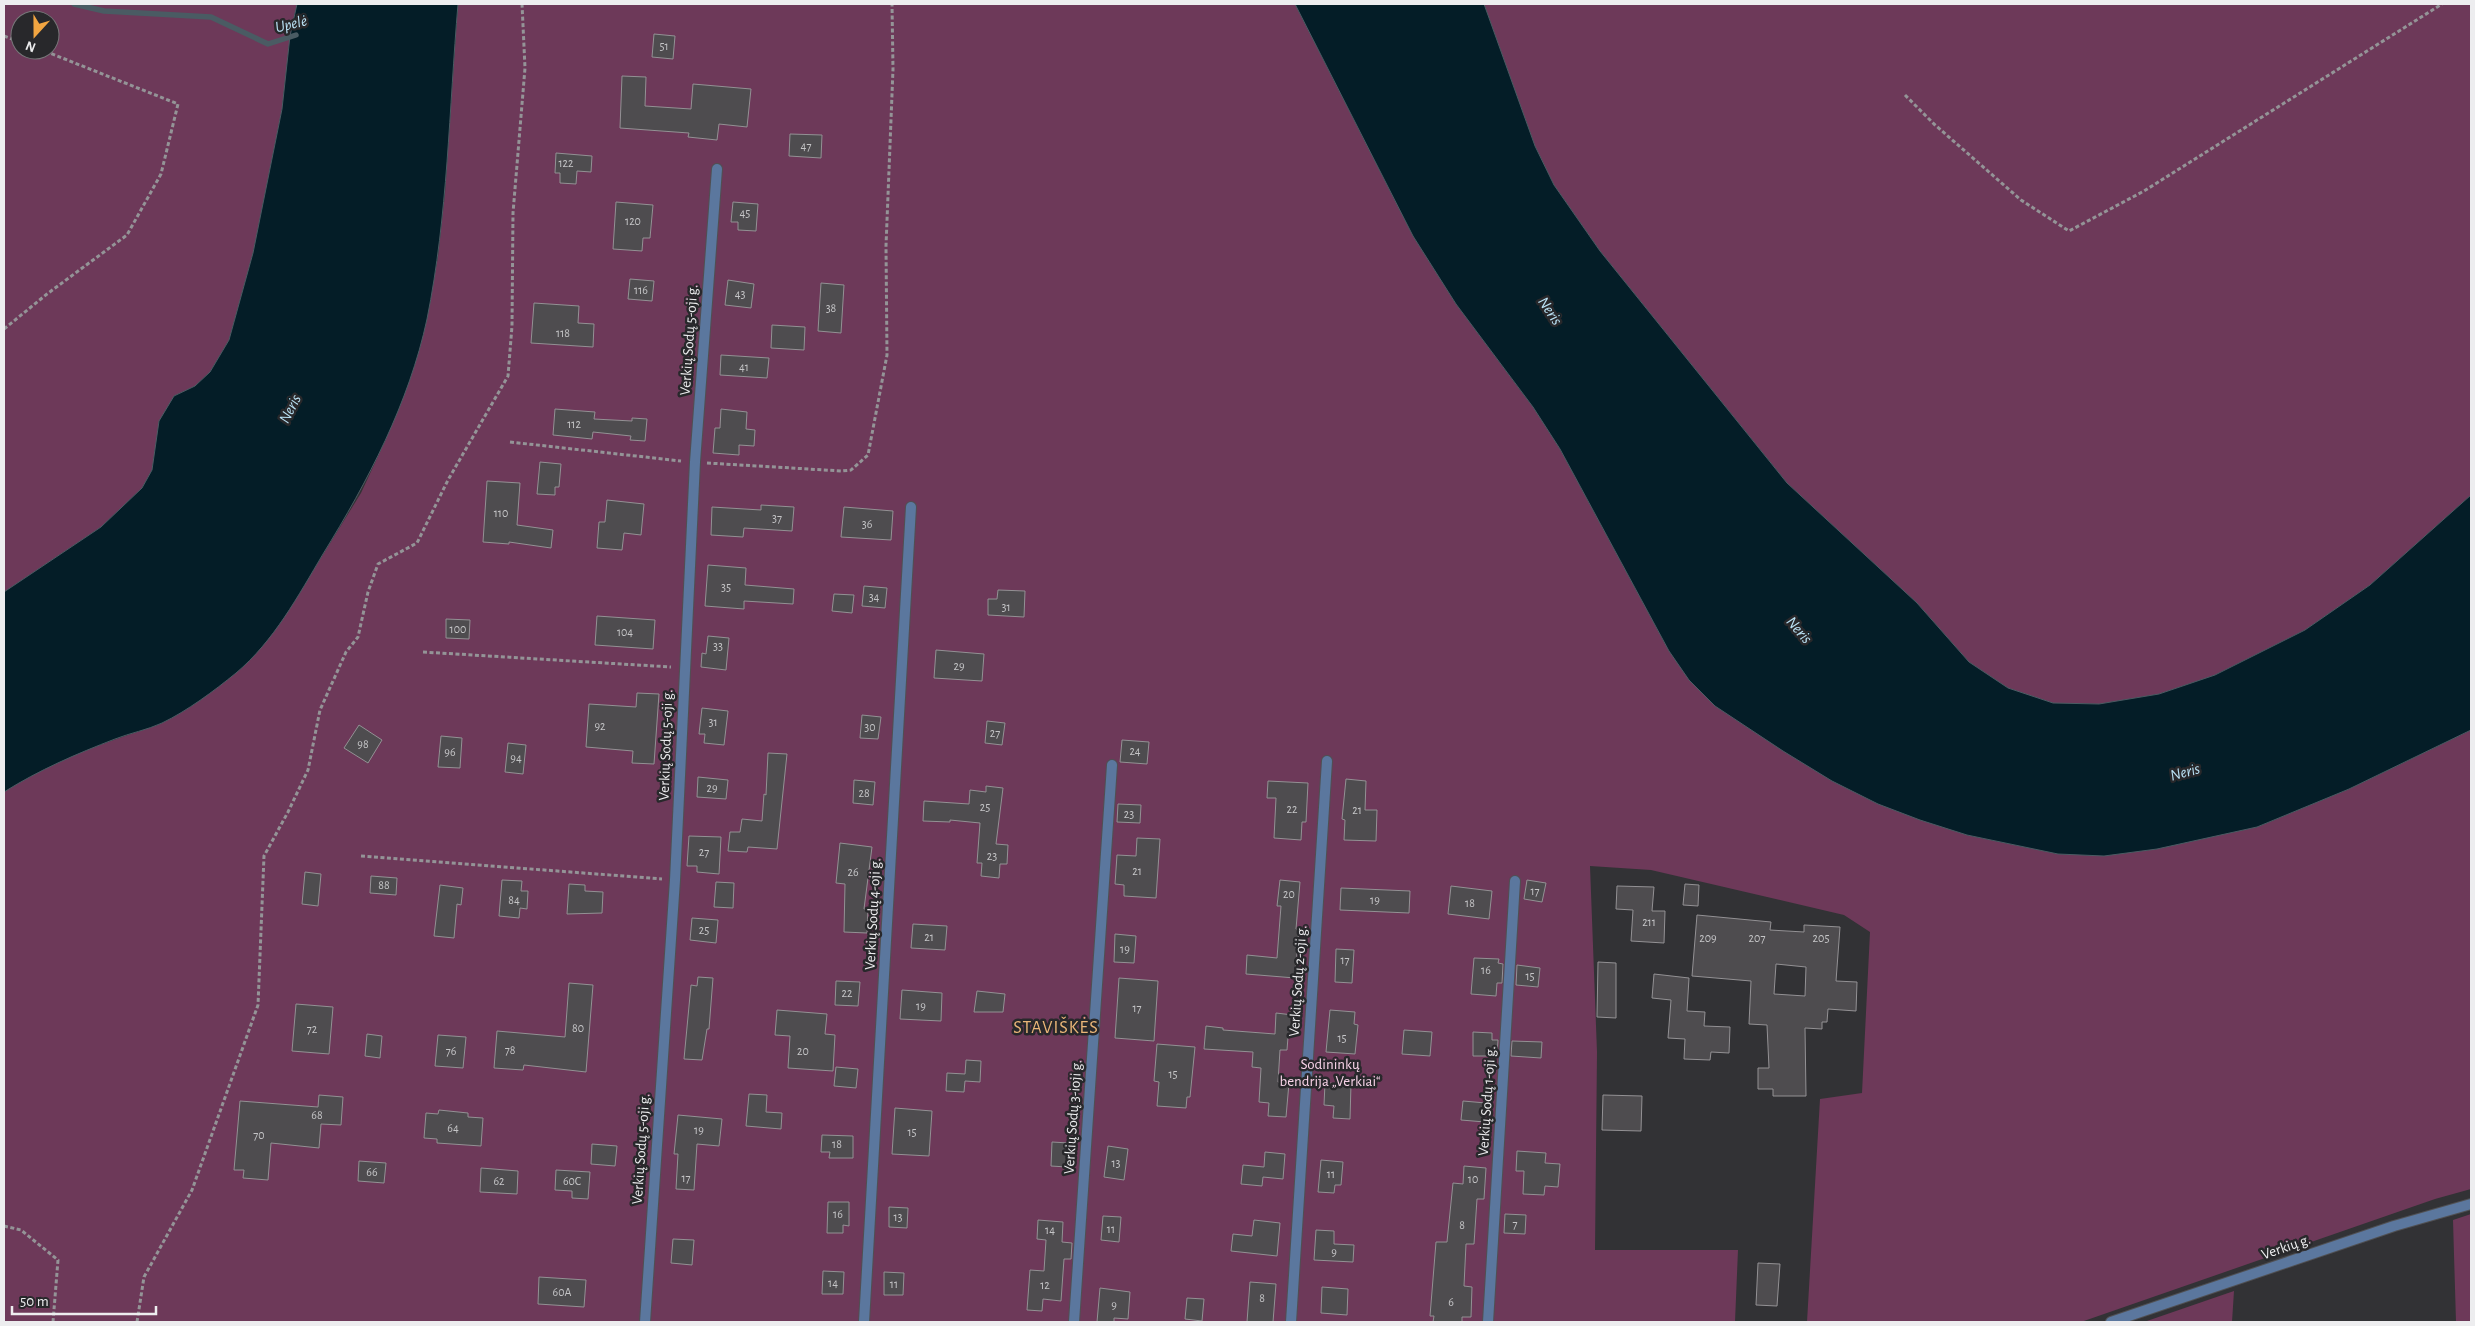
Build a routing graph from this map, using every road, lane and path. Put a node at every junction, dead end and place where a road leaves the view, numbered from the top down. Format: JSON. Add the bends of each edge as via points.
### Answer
{"nodes":[{"id":1,"x":522,"y":4,"type":"edge"},
{"id":2,"x":892,"y":4,"type":"edge"},
{"id":3,"x":2442,"y":4,"type":"edge"},
{"id":4,"x":60,"y":57,"type":"edge"},
{"id":5,"x":1905,"y":95,"type":"dead end"},
{"id":6,"x":717,"y":168,"type":"dead end"},
{"id":7,"x":4,"y":329,"type":"edge"},
{"id":8,"x":510,"y":442,"type":"dead end"},
{"id":9,"x":695,"y":462,"type":"junction"},
{"id":10,"x":911,"y":507,"type":"dead end"},
{"id":11,"x":423,"y":652,"type":"dead end"},
{"id":12,"x":684,"y":668,"type":"junction"},
{"id":13,"x":1327,"y":762,"type":"dead end"},
{"id":14,"x":1112,"y":765,"type":"dead end"},
{"id":15,"x":361,"y":856,"type":"dead end"},
{"id":16,"x":676,"y":880,"type":"junction"},
{"id":17,"x":1515,"y":881,"type":"dead end"},
{"id":18,"x":2471,"y":1204,"type":"edge"},
{"id":19,"x":4,"y":1226,"type":"edge"},
{"id":20,"x":53,"y":1322,"type":"edge"},
{"id":21,"x":137,"y":1322,"type":"edge"},
{"id":22,"x":645,"y":1322,"type":"edge"},
{"id":23,"x":864,"y":1322,"type":"edge"},
{"id":24,"x":1074,"y":1322,"type":"edge"},
{"id":25,"x":1291,"y":1322,"type":"edge"},
{"id":26,"x":1488,"y":1322,"type":"edge"},
{"id":27,"x":2112,"y":1322,"type":"edge"}],
"edges":[{"from":1,"to":21,"type":"path","via":[[525,68],[513,213],[508,376],[448,480],[417,542],[378,564],[358,637],[346,652],[320,710],[308,770],[264,856],[258,1005],[192,1190],[144,1277]]},
{"from":2,"to":9,"type":"path","via":[[893,70],[886,246],[887,355],[868,455],[851,470],[842,472]]},
{"from":3,"to":5,"type":"path","via":[[2144,191],[2069,231],[2021,200]]},
{"from":4,"to":7,"type":"path","via":[[178,104],[161,174],[128,235]]},
{"from":6,"to":9,"type":"street","name":"Verkių Sodų 5-oji g."},
{"from":8,"to":9,"type":"path"},
{"from":9,"to":12,"type":"street","name":"Verkių Sodų 5-oji g."},
{"from":10,"to":23,"type":"street","name":"Verkių Sodų 4-oji g."},
{"from":11,"to":12,"type":"path"},
{"from":12,"to":16,"type":"street","name":"Verkių Sodų 5-oji g."},
{"from":13,"to":25,"type":"street","name":"Verkių Sodų 2-oji g."},
{"from":14,"to":24,"type":"street","name":"Verkių Sodų 3-ioji g."},
{"from":15,"to":16,"type":"path"},
{"from":16,"to":22,"type":"street","name":"Verkių Sodų 5-oji g."},
{"from":17,"to":26,"type":"street","name":"Verkių Sodų 1-oji g."},
{"from":18,"to":27,"type":"street","name":"Verkių g.","via":[[2394,1226]]},
{"from":19,"to":20,"type":"path","via":[[21,1230],[58,1260]]}]}
